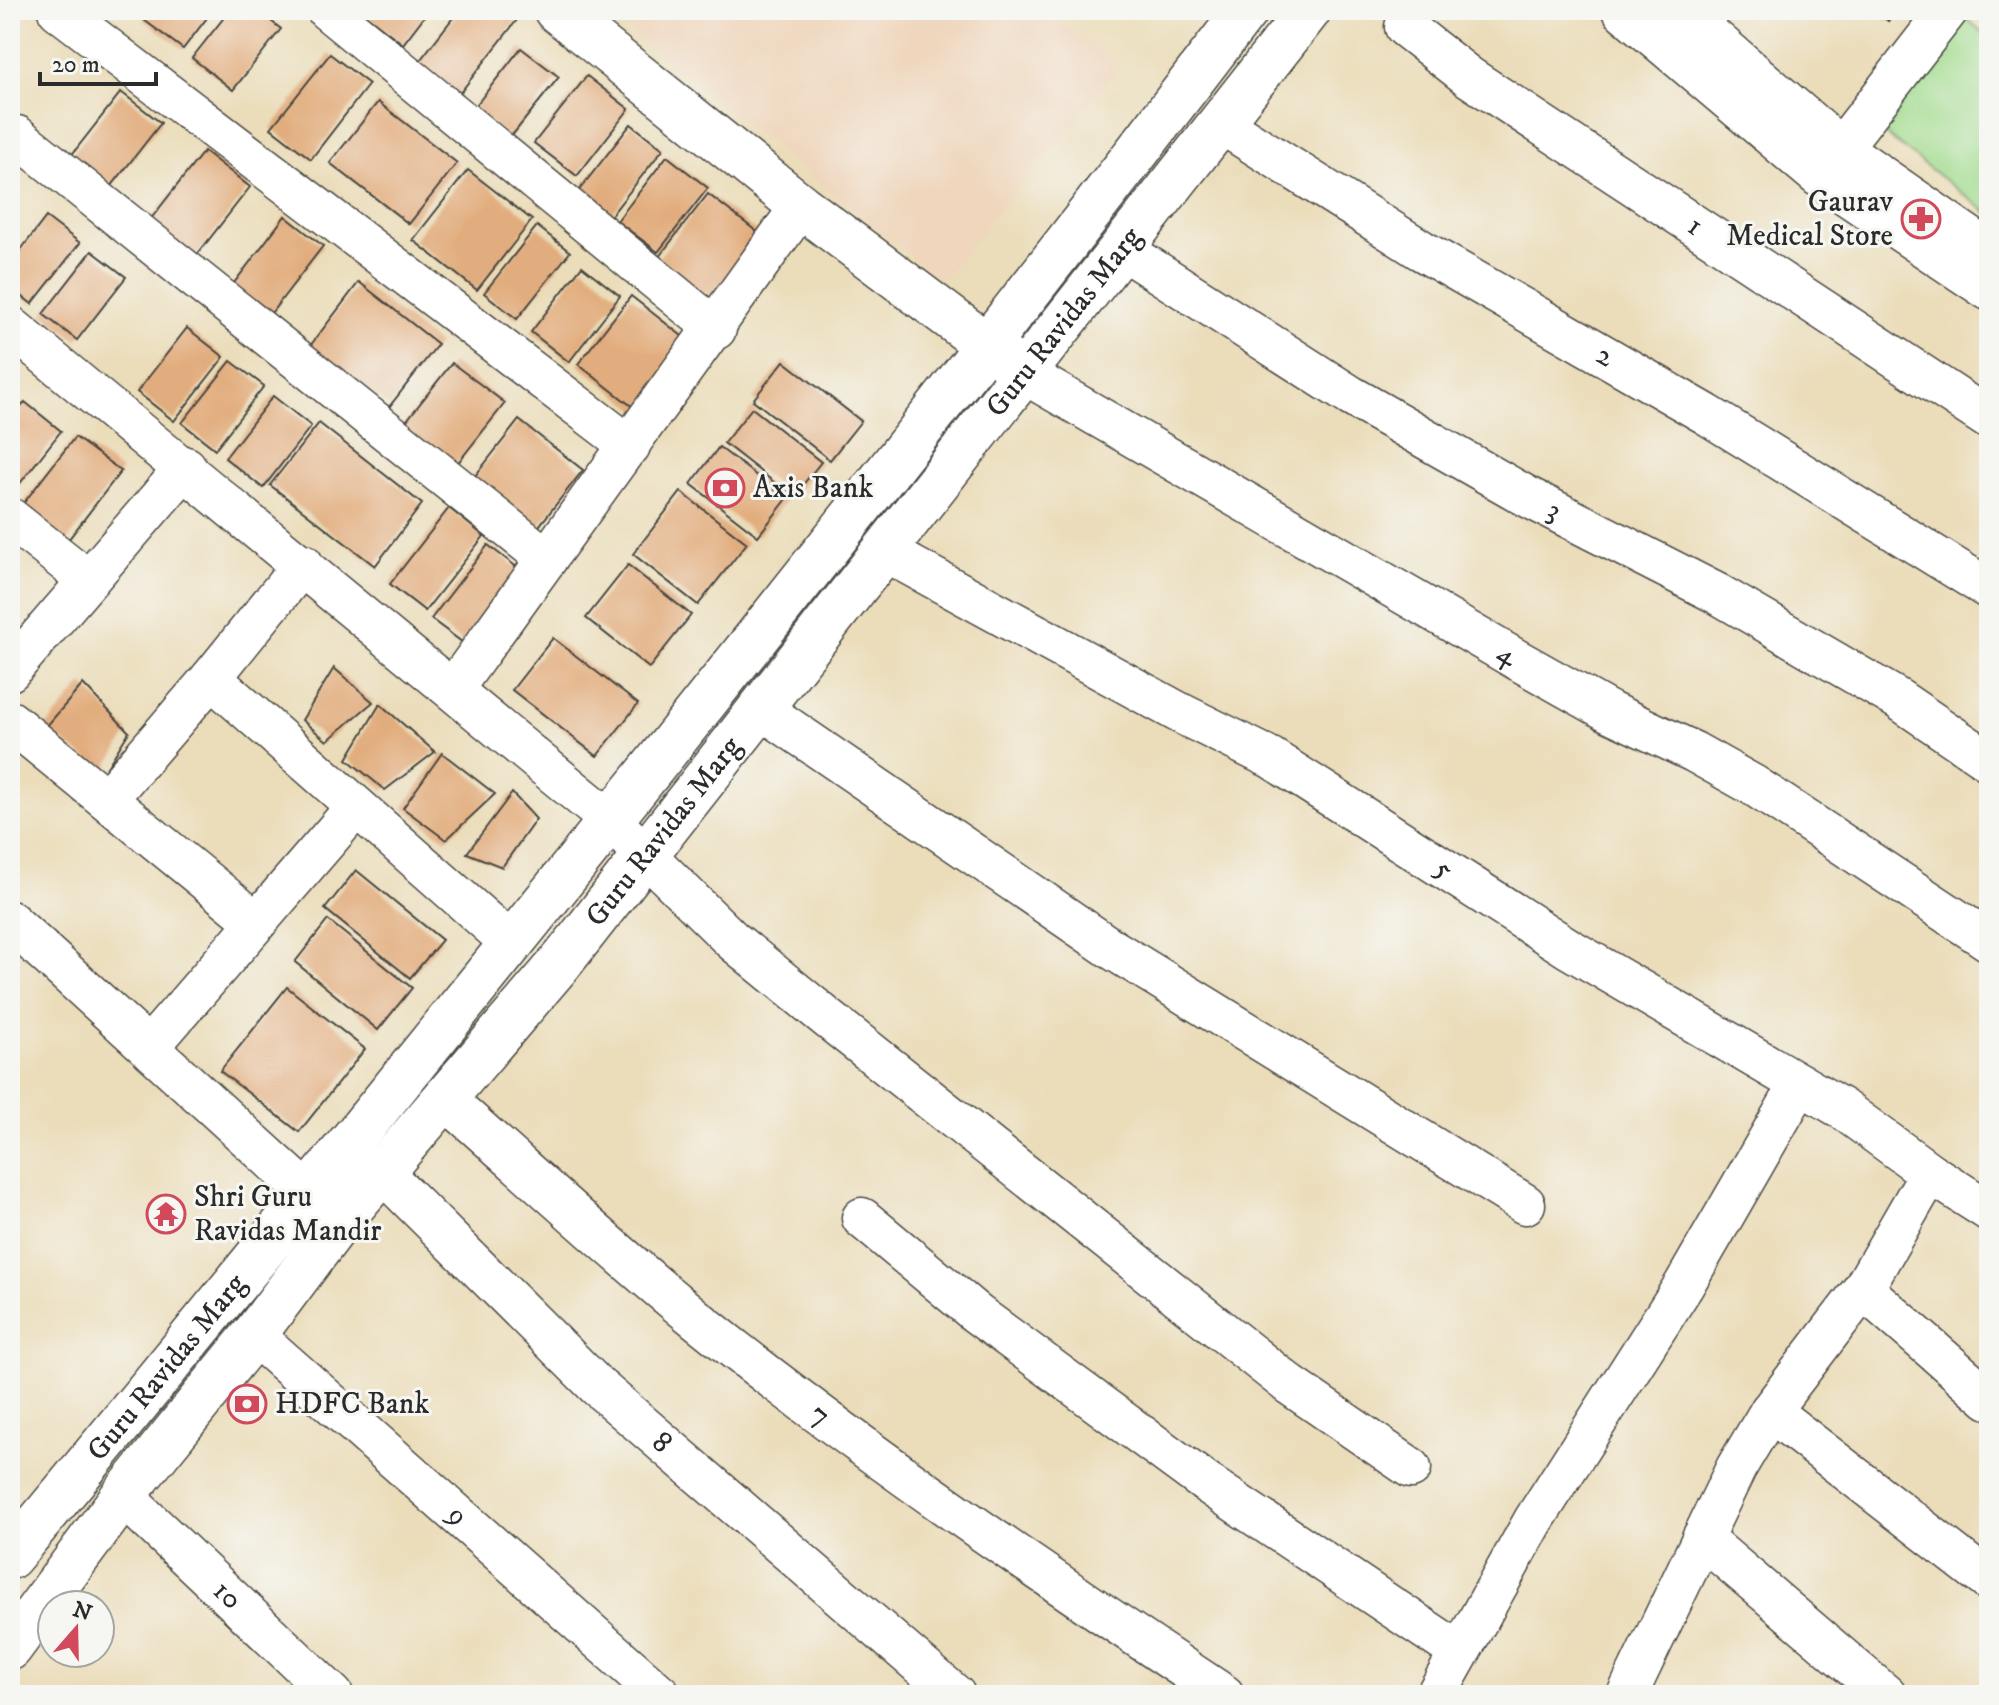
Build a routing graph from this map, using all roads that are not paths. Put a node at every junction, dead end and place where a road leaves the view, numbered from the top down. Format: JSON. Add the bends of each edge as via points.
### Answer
{"nodes":[{"id":1,"x":327,"y":10,"type":"edge"},
{"id":2,"x":556,"y":10,"type":"edge"},
{"id":3,"x":1246,"y":10,"type":"edge"},
{"id":4,"x":1309,"y":10,"type":"edge"},
{"id":5,"x":1625,"y":10,"type":"edge"},
{"id":6,"x":1678,"y":10,"type":"edge"},
{"id":7,"x":1948,"y":10,"type":"edge"},
{"id":8,"x":75,"y":16,"type":"edge"},
{"id":9,"x":1405,"y":27,"type":"dead end"},
{"id":10,"x":1222,"y":124,"type":"junction"},
{"id":11,"x":17,"y":136,"type":"dead end"},
{"id":12,"x":1829,"y":162,"type":"junction"},
{"id":13,"x":801,"y":206,"type":"junction"},
{"id":14,"x":1123,"y":250,"type":"junction"},
{"id":15,"x":1989,"y":253,"type":"edge"},
{"id":16,"x":1989,"y":288,"type":"edge"},
{"id":17,"x":10,"y":326,"type":"edge"},
{"id":18,"x":716,"y":329,"type":"junction"},
{"id":19,"x":988,"y":348,"type":"junction"},
{"id":20,"x":1023,"y":373,"type":"junction"},
{"id":21,"x":1989,"y":419,"type":"edge"},
{"id":22,"x":630,"y":446,"type":"junction"},
{"id":23,"x":186,"y":467,"type":"junction"},
{"id":24,"x":10,"y":518,"type":"edge"},
{"id":25,"x":886,"y":552,"type":"junction"},
{"id":26,"x":547,"y":559,"type":"junction"},
{"id":27,"x":303,"y":564,"type":"junction"},
{"id":28,"x":88,"y":580,"type":"junction"},
{"id":29,"x":1989,"y":589,"type":"edge"},
{"id":30,"x":10,"y":671,"type":"edge"},
{"id":31,"x":211,"y":678,"type":"junction"},
{"id":32,"x":453,"y":689,"type":"junction"},
{"id":33,"x":760,"y":708,"type":"junction"},
{"id":34,"x":10,"y":721,"type":"edge"},
{"id":35,"x":1989,"y":761,"type":"edge"},
{"id":36,"x":107,"y":799,"type":"junction"},
{"id":37,"x":356,"y":807,"type":"junction"},
{"id":38,"x":611,"y":821,"type":"junction"},
{"id":39,"x":645,"y":857,"type":"junction"},
{"id":40,"x":10,"y":921,"type":"edge"},
{"id":41,"x":255,"y":921,"type":"junction"},
{"id":42,"x":1989,"y":941,"type":"edge"},
{"id":43,"x":511,"y":943,"type":"junction"},
{"id":44,"x":150,"y":1046,"type":"junction"},
{"id":45,"x":1800,"y":1084,"type":"junction"},
{"id":46,"x":444,"y":1098,"type":"junction"},
{"id":47,"x":383,"y":1173,"type":"junction"},
{"id":48,"x":1930,"y":1173,"type":"junction"},
{"id":49,"x":1525,"y":1204,"type":"dead end"},
{"id":50,"x":324,"y":1207,"type":"junction"},
{"id":51,"x":1989,"y":1211,"type":"edge"},
{"id":52,"x":862,"y":1218,"type":"dead end"},
{"id":53,"x":1863,"y":1289,"type":"junction"},
{"id":54,"x":254,"y":1335,"type":"junction"},
{"id":55,"x":1989,"y":1399,"type":"edge"},
{"id":56,"x":1770,"y":1411,"type":"junction"},
{"id":57,"x":1411,"y":1468,"type":"dead end"},
{"id":58,"x":123,"y":1496,"type":"junction"},
{"id":59,"x":1702,"y":1538,"type":"junction"},
{"id":60,"x":10,"y":1557,"type":"edge"},
{"id":61,"x":1989,"y":1581,"type":"edge"},
{"id":62,"x":10,"y":1648,"type":"edge"},
{"id":63,"x":1459,"y":1652,"type":"junction"},
{"id":64,"x":333,"y":1695,"type":"edge"},
{"id":65,"x":661,"y":1695,"type":"edge"},
{"id":66,"x":955,"y":1695,"type":"edge"},
{"id":67,"x":1224,"y":1695,"type":"edge"},
{"id":68,"x":1436,"y":1695,"type":"edge"},
{"id":69,"x":1627,"y":1695,"type":"edge"},
{"id":70,"x":1886,"y":1695,"type":"edge"}],
"edges":[{"from":1,"to":18,"type":"street"},
{"from":2,"to":13,"type":"main road"},
{"from":3,"to":19,"type":"main road","name":"Guru Ravidas Marg"},
{"from":4,"to":10,"type":"main road","name":"Guru Ravidas Marg"},
{"from":5,"to":12,"type":"main road"},
{"from":6,"to":12,"type":"main road"},
{"from":7,"to":12,"type":"street"},
{"from":8,"to":22,"type":"street"},
{"from":9,"to":21,"type":"street","name":"1","via":[[1482,85]]},
{"from":10,"to":14,"type":"main road","name":"Guru Ravidas Marg"},
{"from":10,"to":29,"type":"street","name":"2","via":[[1434,258],[1706,414]]},
{"from":11,"to":26,"type":"street"},
{"from":12,"to":15,"type":"main road"},
{"from":12,"to":16,"type":"main road"},
{"from":13,"to":18,"type":"street"},
{"from":13,"to":19,"type":"main road"},
{"from":14,"to":20,"type":"main road","name":"Guru Ravidas Marg"},
{"from":14,"to":35,"type":"street","name":"3","via":[[1351,396],[1528,497],[1718,594],[1898,699]]},
{"from":17,"to":23,"type":"street"},
{"from":18,"to":22,"type":"street"},
{"from":19,"to":20,"type":"main road"},
{"from":19,"to":38,"type":"main road","name":"Guru Ravidas Marg"},
{"from":20,"to":25,"type":"main road","name":"Guru Ravidas Marg"},
{"from":20,"to":42,"type":"street","name":"4","via":[[1596,705],[1753,785]]},
{"from":22,"to":26,"type":"street"},
{"from":23,"to":27,"type":"street"},
{"from":23,"to":28,"type":"street"},
{"from":24,"to":28,"type":"street"},
{"from":25,"to":33,"type":"main road","name":"Guru Ravidas Marg"},
{"from":25,"to":45,"type":"street","name":"5","via":[[1271,758],[1568,948]]},
{"from":26,"to":32,"type":"street"},
{"from":27,"to":31,"type":"street"},
{"from":27,"to":32,"type":"street"},
{"from":28,"to":30,"type":"street"},
{"from":31,"to":36,"type":"street"},
{"from":31,"to":37,"type":"street"},
{"from":32,"to":38,"type":"street"},
{"from":33,"to":39,"type":"main road","name":"Guru Ravidas Marg"},
{"from":33,"to":49,"type":"street","via":[[1112,949]]},
{"from":34,"to":36,"type":"street"},
{"from":36,"to":41,"type":"street"},
{"from":37,"to":41,"type":"street"},
{"from":37,"to":43,"type":"street"},
{"from":38,"to":39,"type":"street"},
{"from":38,"to":43,"type":"main road","name":"Guru Ravidas Marg"},
{"from":39,"to":46,"type":"main road","name":"Guru Ravidas Marg"},
{"from":39,"to":57,"type":"street","via":[[732,940],[965,1130],[1290,1385]]},
{"from":40,"to":44,"type":"street"},
{"from":41,"to":44,"type":"street"},
{"from":43,"to":50,"type":"main road","name":"Guru Ravidas Marg"},
{"from":44,"to":50,"type":"street"},
{"from":45,"to":48,"type":"street","name":"5"},
{"from":45,"to":63,"type":"street","via":[[1684,1285],[1534,1520]]},
{"from":46,"to":47,"type":"main road","name":"Guru Ravidas Marg"},
{"from":46,"to":67,"type":"street","name":"7","via":[[694,1317],[1050,1579]]},
{"from":47,"to":50,"type":"main road","name":"Guru Ravidas Marg"},
{"from":47,"to":66,"type":"street","name":"8","via":[[597,1386]]},
{"from":48,"to":51,"type":"street","name":"5"},
{"from":48,"to":53,"type":"street"},
{"from":50,"to":54,"type":"main road","name":"Guru Ravidas Marg"},
{"from":50,"to":60,"type":"main road","name":"Guru Ravidas Marg"},
{"from":52,"to":63,"type":"street","via":[[977,1314],[1205,1482]]},
{"from":53,"to":55,"type":"street"},
{"from":53,"to":56,"type":"street"},
{"from":54,"to":58,"type":"main road","name":"Guru Ravidas Marg"},
{"from":54,"to":65,"type":"street","name":"9"},
{"from":56,"to":59,"type":"street"},
{"from":56,"to":61,"type":"street"},
{"from":58,"to":62,"type":"main road","name":"Guru Ravidas Marg"},
{"from":58,"to":64,"type":"street","name":"10"},
{"from":59,"to":69,"type":"street"},
{"from":59,"to":70,"type":"street"},
{"from":63,"to":68,"type":"street"}]}
